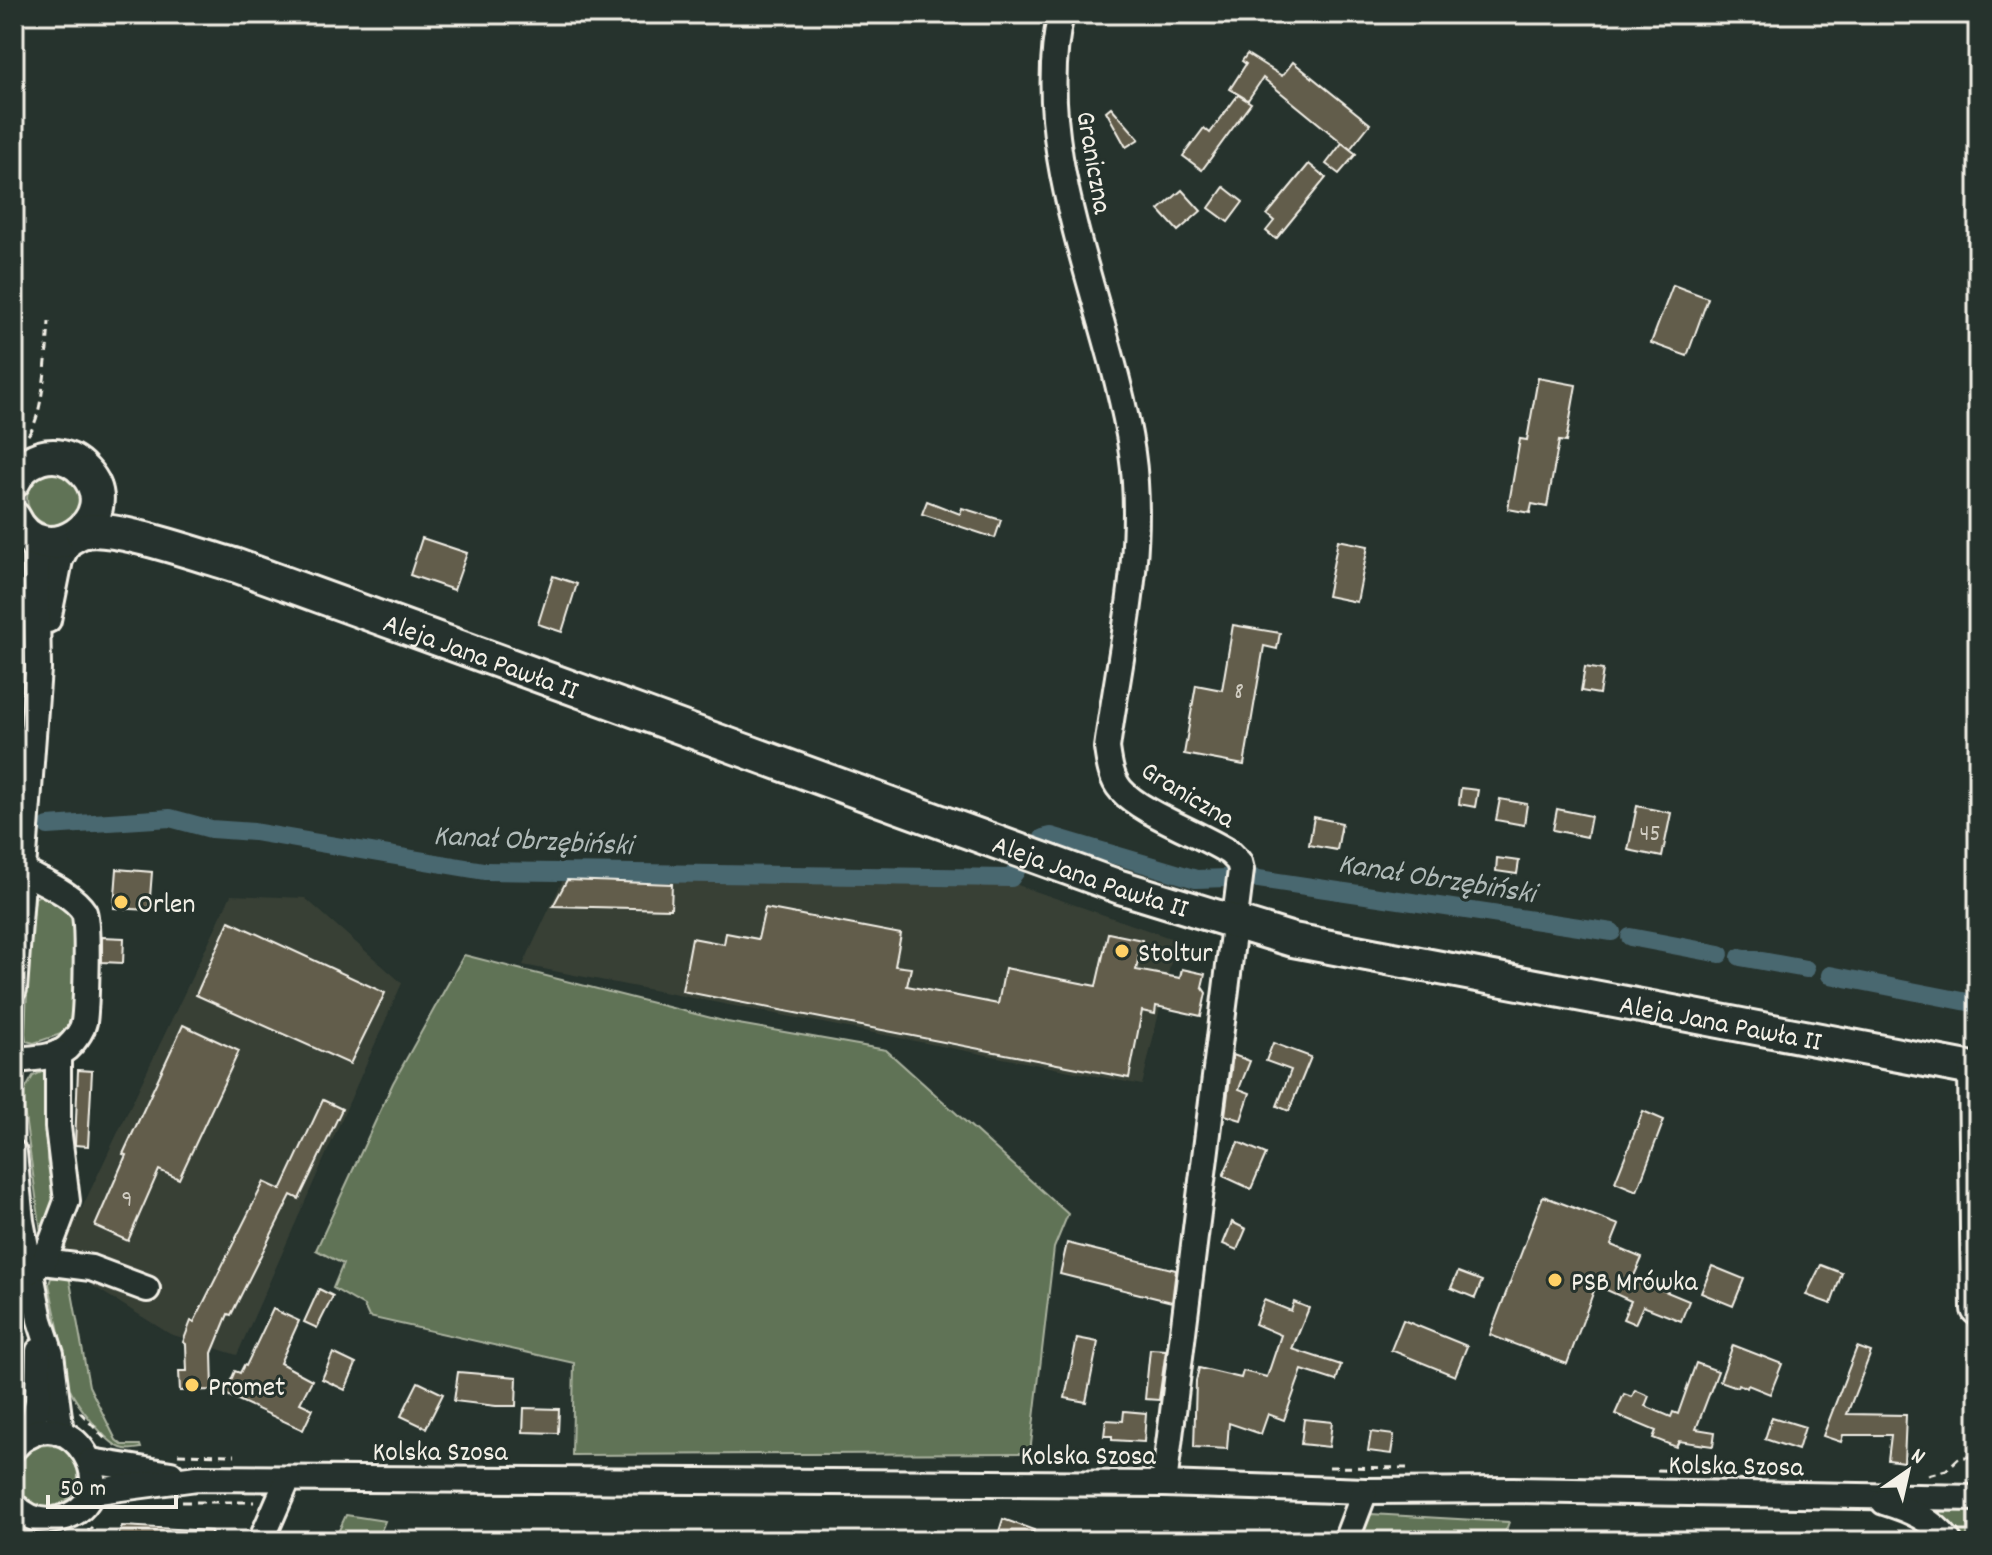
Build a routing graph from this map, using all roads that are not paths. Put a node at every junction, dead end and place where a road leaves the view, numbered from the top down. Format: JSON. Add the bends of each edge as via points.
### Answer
{"nodes":[{"id":1,"x":1061,"y":14,"type":"edge"},
{"id":2,"x":20,"y":462,"type":"edge"},
{"id":3,"x":95,"y":489,"type":"junction"},
{"id":4,"x":20,"y":526,"type":"edge"},
{"id":5,"x":77,"y":535,"type":"junction"},
{"id":6,"x":237,"y":566,"type":"junction"},
{"id":7,"x":38,"y":669,"type":"junction"},
{"id":8,"x":23,"y":871,"type":"junction"},
{"id":9,"x":1233,"y":922,"type":"junction"},
{"id":10,"x":14,"y":989,"type":"edge"},
{"id":11,"x":58,"y":1053,"type":"junction"},
{"id":12,"x":14,"y":1060,"type":"edge"},
{"id":13,"x":1976,"y":1069,"type":"edge"},
{"id":14,"x":14,"y":1164,"type":"edge"},
{"id":15,"x":17,"y":1218,"type":"edge"},
{"id":16,"x":37,"y":1267,"type":"junction"},
{"id":17,"x":147,"y":1289,"type":"dead end"},
{"id":18,"x":1978,"y":1309,"type":"edge"},
{"id":19,"x":40,"y":1320,"type":"junction"},
{"id":20,"x":61,"y":1433,"type":"junction"},
{"id":21,"x":22,"y":1441,"type":"edge"},
{"id":22,"x":91,"y":1461,"type":"junction"},
{"id":23,"x":197,"y":1478,"type":"junction"},
{"id":24,"x":288,"y":1479,"type":"junction"},
{"id":25,"x":1164,"y":1484,"type":"junction"},
{"id":26,"x":1365,"y":1491,"type":"junction"},
{"id":27,"x":90,"y":1492,"type":"junction"},
{"id":28,"x":1863,"y":1495,"type":"junction"},
{"id":29,"x":1978,"y":1498,"type":"edge"},
{"id":30,"x":21,"y":1510,"type":"edge"},
{"id":31,"x":67,"y":1517,"type":"junction"},
{"id":32,"x":35,"y":1541,"type":"edge"},
{"id":33,"x":57,"y":1541,"type":"edge"},
{"id":34,"x":261,"y":1541,"type":"edge"},
{"id":35,"x":1346,"y":1541,"type":"edge"},
{"id":36,"x":1949,"y":1541,"type":"edge"}],
"edges":[{"from":1,"to":9,"type":"street","name":"Graniczna","via":[[1053,83],[1062,171],[1116,375],[1136,496],[1137,539],[1107,748],[1110,769],[1120,789],[1139,804],[1215,843],[1239,862]]},
{"from":2,"to":3,"type":"main road","name":"Aleja Jana Pawła II","via":[[68,459],[90,476]]},
{"from":3,"to":5,"type":"main road","via":[[94,513]]},
{"from":3,"to":6,"type":"main road","name":"Aleja Jana Pawła II","via":[[117,510]]},
{"from":4,"to":5,"type":"main road","name":"Aleja Jana Pawła II","via":[[48,543]]},
{"from":4,"to":7,"type":"street","via":[[36,553]]},
{"from":5,"to":6,"type":"main road","name":"Aleja Jana Pawła II","via":[[102,530]]},
{"from":5,"to":7,"type":"street","via":[[60,560]]},
{"from":6,"to":9,"type":"main road","name":"Aleja Jana Pawła II","via":[[1120,887]]},
{"from":7,"to":8,"type":"street"},
{"from":8,"to":10,"type":"street"},
{"from":8,"to":11,"type":"street","via":[[77,902],[87,916],[83,1024],[77,1038]]},
{"from":9,"to":13,"type":"main road","name":"Aleja Jana Pawła II","via":[[1322,946]]},
{"from":9,"to":25,"type":"street","name":"Graniczna"},
{"from":11,"to":12,"type":"street"},
{"from":11,"to":16,"type":"street","via":[[58,1127],[67,1201]]},
{"from":13,"to":18,"type":"main road"},
{"from":14,"to":15,"type":"street"},
{"from":15,"to":16,"type":"street"},
{"from":16,"to":17,"type":"street","via":[[91,1268]]},
{"from":16,"to":19,"type":"street"},
{"from":19,"to":20,"type":"street","via":[[51,1354]]},
{"from":19,"to":21,"type":"street","via":[[38,1401]]},
{"from":20,"to":21,"type":"street"},
{"from":20,"to":22,"type":"street","via":[[79,1444]]},
{"from":22,"to":23,"type":"street","name":"Kolska Szosa"},
{"from":22,"to":27,"type":"street"},
{"from":23,"to":24,"type":"street","name":"Kolska Szosa"},
{"from":23,"to":27,"type":"street","name":"Kolska Szosa"},
{"from":24,"to":25,"type":"street","name":"Kolska Szosa"},
{"from":24,"to":34,"type":"street"},
{"from":25,"to":26,"type":"street","name":"Kolska Szosa"},
{"from":26,"to":28,"type":"street","name":"Kolska Szosa"},
{"from":26,"to":35,"type":"street"},
{"from":27,"to":31,"type":"street"},
{"from":28,"to":29,"type":"street","name":"Kolska Szosa"},
{"from":28,"to":36,"type":"street","via":[[1926,1519]]},
{"from":30,"to":31,"type":"street","via":[[47,1521]]},
{"from":30,"to":32,"type":"street"},
{"from":31,"to":33,"type":"street"}]}
